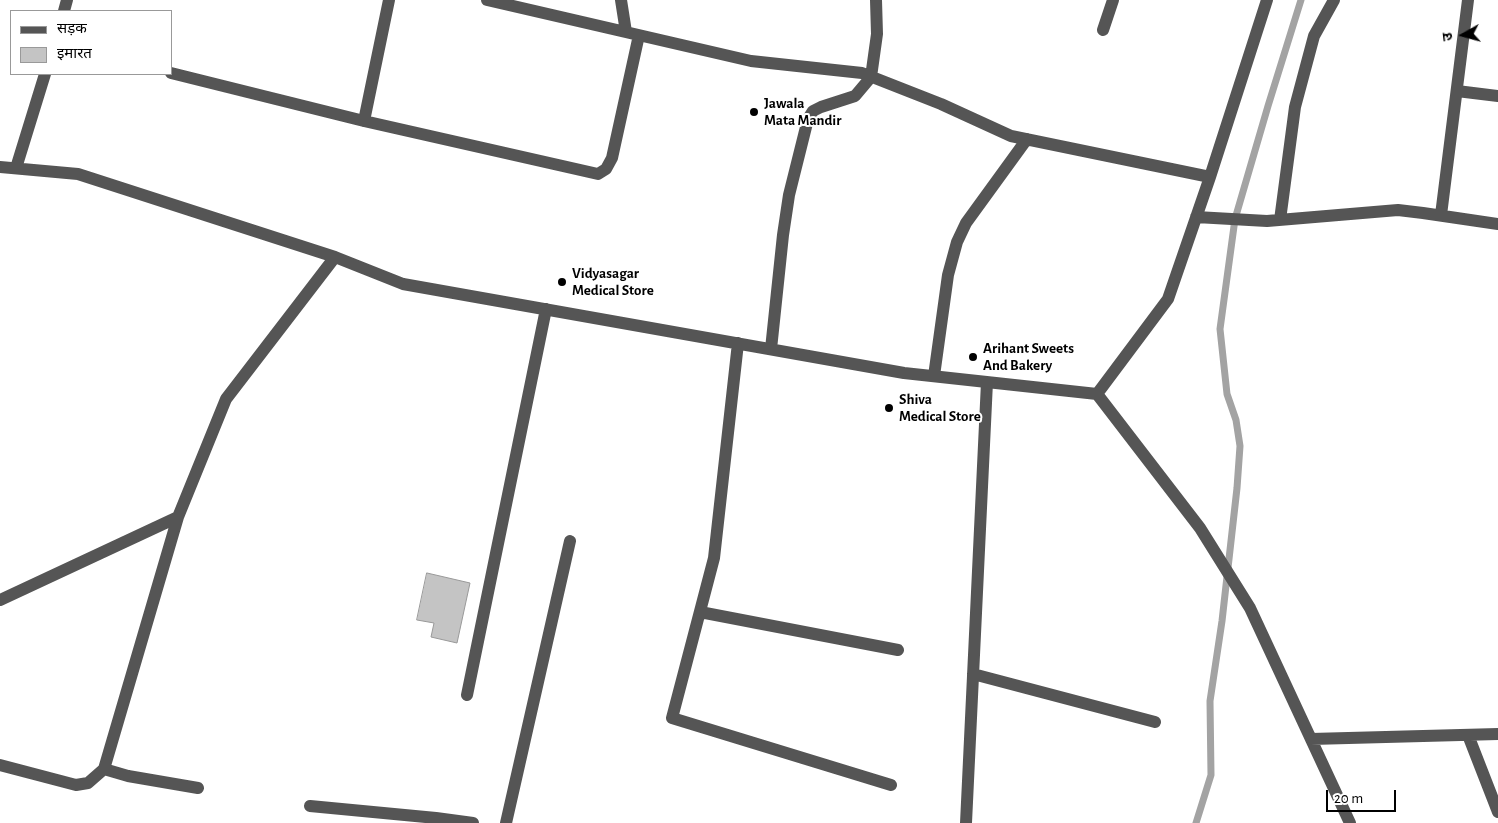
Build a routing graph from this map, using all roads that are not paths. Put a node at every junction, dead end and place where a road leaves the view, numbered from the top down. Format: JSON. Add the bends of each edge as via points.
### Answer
{"nodes":[{"id":1,"x":389,"y":0,"type":"edge"},
{"id":2,"x":487,"y":0,"type":"edge"},
{"id":3,"x":621,"y":0,"type":"edge"},
{"id":4,"x":876,"y":0,"type":"edge"},
{"id":5,"x":1113,"y":0,"type":"edge"},
{"id":6,"x":1266,"y":0,"type":"edge"},
{"id":7,"x":1334,"y":0,"type":"edge"},
{"id":8,"x":1468,"y":0,"type":"edge"},
{"id":9,"x":1103,"y":30,"type":"dead end"},
{"id":10,"x":626,"y":32,"type":"junction"},
{"id":11,"x":639,"y":36,"type":"junction"},
{"id":12,"x":172,"y":73,"type":"edge"},
{"id":13,"x":45,"y":75,"type":"edge"},
{"id":14,"x":871,"y":77,"type":"junction"},
{"id":15,"x":1457,"y":90,"type":"junction"},
{"id":16,"x":1498,"y":96,"type":"edge"},
{"id":17,"x":364,"y":122,"type":"junction"},
{"id":18,"x":1027,"y":139,"type":"junction"},
{"id":19,"x":0,"y":167,"type":"edge"},
{"id":20,"x":16,"y":168,"type":"junction"},
{"id":21,"x":1210,"y":177,"type":"junction"},
{"id":22,"x":1441,"y":216,"type":"junction"},
{"id":23,"x":1196,"y":217,"type":"junction"},
{"id":24,"x":1274,"y":220,"type":"junction"},
{"id":25,"x":1498,"y":224,"type":"edge"},
{"id":26,"x":335,"y":257,"type":"junction"},
{"id":27,"x":546,"y":309,"type":"junction"},
{"id":28,"x":738,"y":343,"type":"junction"},
{"id":29,"x":771,"y":349,"type":"junction"},
{"id":30,"x":934,"y":376,"type":"junction"},
{"id":31,"x":987,"y":382,"type":"junction"},
{"id":32,"x":1097,"y":394,"type":"junction"},
{"id":33,"x":178,"y":517,"type":"junction"},
{"id":34,"x":570,"y":541,"type":"dead end"},
{"id":35,"x":0,"y":600,"type":"edge"},
{"id":36,"x":700,"y":612,"type":"junction"},
{"id":37,"x":898,"y":650,"type":"dead end"},
{"id":38,"x":973,"y":674,"type":"junction"},
{"id":39,"x":467,"y":696,"type":"dead end"},
{"id":40,"x":1155,"y":722,"type":"dead end"},
{"id":41,"x":1498,"y":734,"type":"edge"},
{"id":42,"x":1468,"y":735,"type":"junction"},
{"id":43,"x":1311,"y":739,"type":"junction"},
{"id":44,"x":0,"y":765,"type":"edge"},
{"id":45,"x":104,"y":769,"type":"junction"},
{"id":46,"x":891,"y":785,"type":"dead end"},
{"id":47,"x":198,"y":788,"type":"dead end"},
{"id":48,"x":310,"y":806,"type":"dead end"},
{"id":49,"x":1498,"y":812,"type":"edge"},
{"id":50,"x":473,"y":823,"type":"edge"},
{"id":51,"x":506,"y":823,"type":"edge"},
{"id":52,"x":966,"y":823,"type":"edge"},
{"id":53,"x":1350,"y":823,"type":"edge"}],
"edges":[{"from":1,"to":17,"type":"street"},
{"from":2,"to":10,"type":"street"},
{"from":3,"to":10,"type":"street"},
{"from":4,"to":14,"type":"street","via":[[877,34]]},
{"from":5,"to":9,"type":"street"},
{"from":6,"to":21,"type":"street"},
{"from":7,"to":24,"type":"street","via":[[1314,36],[1295,107]]},
{"from":8,"to":15,"type":"street"},
{"from":10,"to":11,"type":"street"},
{"from":11,"to":14,"type":"street","via":[[751,61],[862,73]]},
{"from":11,"to":17,"type":"street","via":[[612,158],[606,169],[598,174]]},
{"from":12,"to":17,"type":"street"},
{"from":13,"to":20,"type":"street"},
{"from":14,"to":18,"type":"street","via":[[942,104],[1010,136]]},
{"from":14,"to":29,"type":"street","via":[[855,96],[821,107],[808,119],[789,195]]},
{"from":15,"to":16,"type":"street"},
{"from":15,"to":22,"type":"street"},
{"from":18,"to":21,"type":"street"},
{"from":18,"to":30,"type":"street","via":[[966,223],[957,242],[948,275]]},
{"from":19,"to":20,"type":"street"},
{"from":20,"to":26,"type":"street","via":[[78,174]]},
{"from":21,"to":23,"type":"street"},
{"from":22,"to":24,"type":"street","via":[[1398,210]]},
{"from":22,"to":25,"type":"street"},
{"from":23,"to":24,"type":"street"},
{"from":23,"to":32,"type":"street","via":[[1168,299]]},
{"from":26,"to":27,"type":"street","via":[[403,284]]},
{"from":26,"to":33,"type":"street","via":[[226,399]]},
{"from":27,"to":28,"type":"street"},
{"from":27,"to":39,"type":"street"},
{"from":28,"to":29,"type":"street"},
{"from":28,"to":36,"type":"street","via":[[714,558]]},
{"from":29,"to":30,"type":"street"},
{"from":30,"to":31,"type":"street"},
{"from":31,"to":32,"type":"street"},
{"from":31,"to":38,"type":"street"},
{"from":32,"to":43,"type":"street","via":[[1200,528],[1250,608]]},
{"from":33,"to":35,"type":"street"},
{"from":33,"to":45,"type":"street"},
{"from":34,"to":51,"type":"street"},
{"from":36,"to":37,"type":"street"},
{"from":36,"to":46,"type":"street","via":[[672,718]]},
{"from":38,"to":40,"type":"street"},
{"from":38,"to":52,"type":"street"},
{"from":41,"to":42,"type":"street"},
{"from":42,"to":43,"type":"street"},
{"from":42,"to":49,"type":"street"},
{"from":43,"to":53,"type":"street"},
{"from":44,"to":45,"type":"street","via":[[76,785],[88,783]]},
{"from":45,"to":47,"type":"street"},
{"from":48,"to":50,"type":"street"}]}
